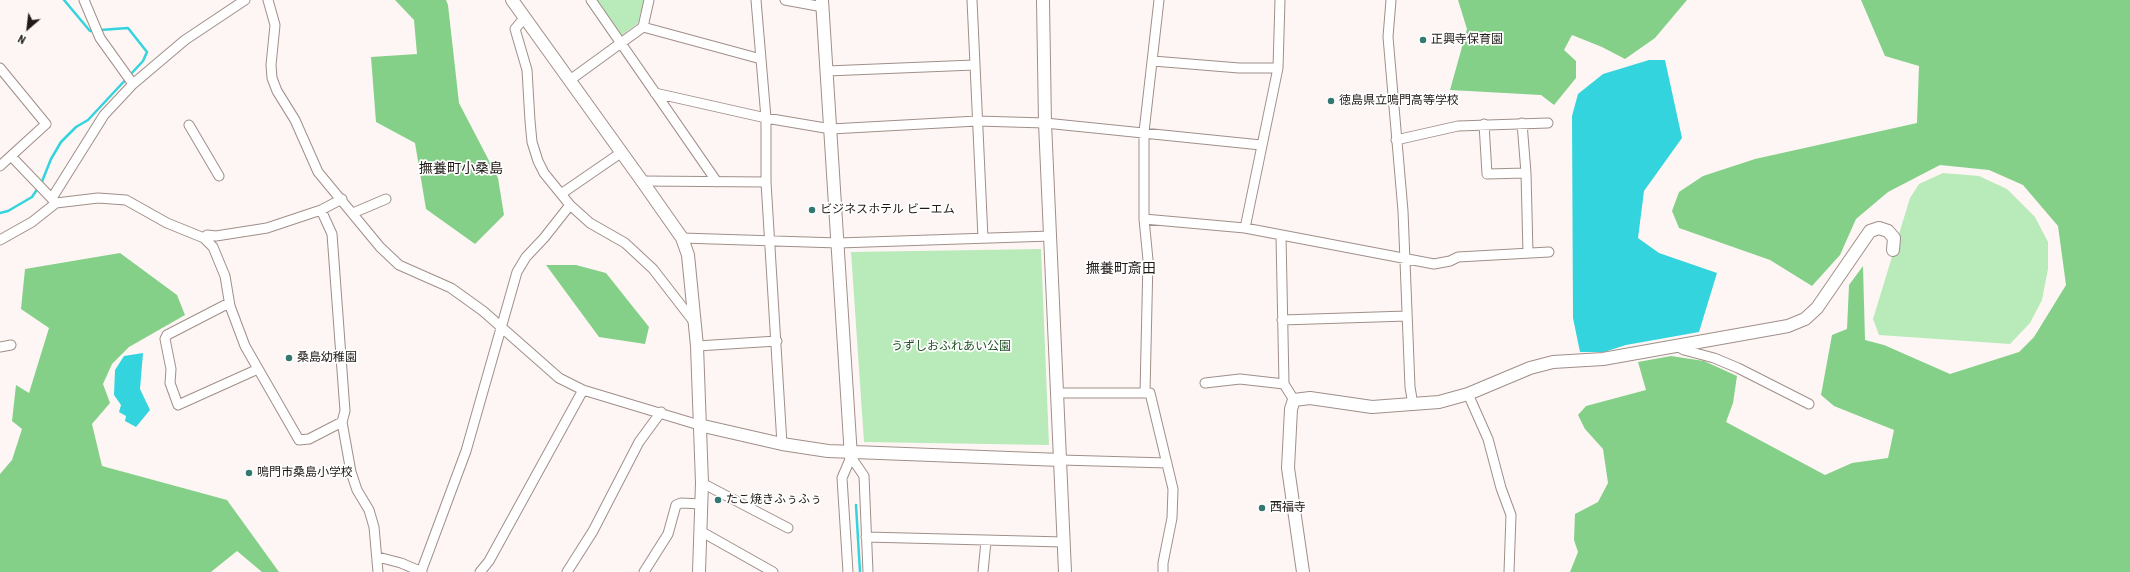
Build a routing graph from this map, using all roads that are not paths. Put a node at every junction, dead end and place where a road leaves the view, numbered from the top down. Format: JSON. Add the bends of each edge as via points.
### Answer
{"nodes":[{"id":1,"x":84,"y":0,"type":"edge"},
{"id":2,"x":246,"y":0,"type":"edge"},
{"id":3,"x":268,"y":0,"type":"edge"},
{"id":4,"x":512,"y":0,"type":"edge"},
{"id":5,"x":591,"y":0,"type":"edge"},
{"id":6,"x":649,"y":0,"type":"edge"},
{"id":7,"x":756,"y":0,"type":"edge"},
{"id":8,"x":785,"y":0,"type":"edge"},
{"id":9,"x":972,"y":0,"type":"edge"},
{"id":10,"x":1043,"y":0,"type":"edge"},
{"id":11,"x":1160,"y":0,"type":"edge"},
{"id":12,"x":1280,"y":0,"type":"edge"},
{"id":13,"x":1391,"y":0,"type":"edge"},
{"id":14,"x":822,"y":4,"type":"edge"},
{"id":15,"x":524,"y":17,"type":"junction"},
{"id":16,"x":643,"y":26,"type":"junction"},
{"id":17,"x":620,"y":43,"type":"junction"},
{"id":18,"x":761,"y":59,"type":"junction"},
{"id":19,"x":1153,"y":61,"type":"junction"},
{"id":20,"x":974,"y":64,"type":"junction"},
{"id":21,"x":0,"y":68,"type":"edge"},
{"id":22,"x":1278,"y":68,"type":"junction"},
{"id":23,"x":827,"y":71,"type":"junction"},
{"id":24,"x":570,"y":80,"type":"junction"},
{"id":25,"x":133,"y":84,"type":"junction"},
{"id":26,"x":655,"y":93,"type":"junction"},
{"id":27,"x":766,"y":118,"type":"junction"},
{"id":28,"x":977,"y":122,"type":"junction"},
{"id":29,"x":1045,"y":122,"type":"junction"},
{"id":30,"x":1522,"y":123,"type":"junction"},
{"id":31,"x":1548,"y":123,"type":"dead end"},
{"id":32,"x":1484,"y":124,"type":"junction"},
{"id":33,"x":189,"y":125,"type":"dead end"},
{"id":34,"x":831,"y":129,"type":"junction"},
{"id":35,"x":1144,"y":132,"type":"junction"},
{"id":36,"x":1396,"y":140,"type":"junction"},
{"id":37,"x":1261,"y":145,"type":"junction"},
{"id":38,"x":622,"y":152,"type":"junction"},
{"id":39,"x":12,"y":156,"type":"junction"},
{"id":40,"x":0,"y":166,"type":"edge"},
{"id":41,"x":1526,"y":173,"type":"junction"},
{"id":42,"x":219,"y":176,"type":"dead end"},
{"id":43,"x":642,"y":181,"type":"junction"},
{"id":44,"x":717,"y":182,"type":"junction"},
{"id":45,"x":766,"y":182,"type":"junction"},
{"id":46,"x":561,"y":194,"type":"junction"},
{"id":47,"x":342,"y":199,"type":"junction"},
{"id":48,"x":386,"y":199,"type":"dead end"},
{"id":49,"x":54,"y":201,"type":"junction"},
{"id":50,"x":570,"y":205,"type":"junction"},
{"id":51,"x":321,"y":210,"type":"junction"},
{"id":52,"x":353,"y":213,"type":"junction"},
{"id":53,"x":1144,"y":219,"type":"junction"},
{"id":54,"x":1245,"y":228,"type":"junction"},
{"id":55,"x":1051,"y":236,"type":"junction"},
{"id":56,"x":1281,"y":236,"type":"junction"},
{"id":57,"x":204,"y":238,"type":"junction"},
{"id":58,"x":682,"y":238,"type":"junction"},
{"id":59,"x":983,"y":238,"type":"junction"},
{"id":60,"x":0,"y":240,"type":"edge"},
{"id":61,"x":770,"y":241,"type":"junction"},
{"id":62,"x":838,"y":243,"type":"junction"},
{"id":63,"x":1893,"y":250,"type":"dead end"},
{"id":64,"x":1549,"y":252,"type":"dead end"},
{"id":65,"x":1528,"y":253,"type":"junction"},
{"id":66,"x":1404,"y":259,"type":"junction"},
{"id":67,"x":229,"y":303,"type":"junction"},
{"id":68,"x":1407,"y":316,"type":"junction"},
{"id":69,"x":1282,"y":320,"type":"junction"},
{"id":70,"x":694,"y":322,"type":"junction"},
{"id":71,"x":501,"y":328,"type":"junction"},
{"id":72,"x":777,"y":341,"type":"junction"},
{"id":73,"x":11,"y":345,"type":"dead end"},
{"id":74,"x":697,"y":346,"type":"junction"},
{"id":75,"x":1677,"y":346,"type":"junction"},
{"id":76,"x":0,"y":347,"type":"edge"},
{"id":77,"x":258,"y":369,"type":"junction"},
{"id":78,"x":1205,"y":383,"type":"dead end"},
{"id":79,"x":1284,"y":384,"type":"junction"},
{"id":80,"x":583,"y":390,"type":"junction"},
{"id":81,"x":1145,"y":392,"type":"junction"},
{"id":82,"x":1056,"y":393,"type":"junction"},
{"id":83,"x":1468,"y":394,"type":"junction"},
{"id":84,"x":1294,"y":400,"type":"junction"},
{"id":85,"x":1809,"y":404,"type":"dead end"},
{"id":86,"x":1414,"y":405,"type":"junction"},
{"id":87,"x":661,"y":412,"type":"junction"},
{"id":88,"x":342,"y":422,"type":"junction"},
{"id":89,"x":699,"y":425,"type":"junction"},
{"id":90,"x":782,"y":444,"type":"junction"},
{"id":91,"x":851,"y":455,"type":"junction"},
{"id":92,"x":1061,"y":460,"type":"junction"},
{"id":93,"x":1167,"y":463,"type":"junction"},
{"id":94,"x":702,"y":483,"type":"junction"},
{"id":95,"x":702,"y":504,"type":"junction"},
{"id":96,"x":788,"y":528,"type":"dead end"},
{"id":97,"x":702,"y":532,"type":"junction"},
{"id":98,"x":866,"y":537,"type":"junction"},
{"id":99,"x":986,"y":541,"type":"junction"},
{"id":100,"x":1064,"y":542,"type":"junction"},
{"id":101,"x":378,"y":557,"type":"junction"},
{"id":102,"x":378,"y":572,"type":"edge"},
{"id":103,"x":422,"y":572,"type":"edge"},
{"id":104,"x":480,"y":572,"type":"edge"},
{"id":105,"x":567,"y":572,"type":"edge"},
{"id":106,"x":644,"y":572,"type":"edge"},
{"id":107,"x":699,"y":572,"type":"edge"},
{"id":108,"x":773,"y":572,"type":"edge"},
{"id":109,"x":848,"y":572,"type":"edge"},
{"id":110,"x":868,"y":572,"type":"edge"},
{"id":111,"x":983,"y":572,"type":"edge"},
{"id":112,"x":1065,"y":572,"type":"edge"},
{"id":113,"x":1163,"y":572,"type":"edge"},
{"id":114,"x":1303,"y":572,"type":"edge"},
{"id":115,"x":1509,"y":572,"type":"edge"}],
"edges":[{"from":1,"to":25,"type":"street","via":[[100,38]]},
{"from":2,"to":25,"type":"street","via":[[185,40]]},
{"from":3,"to":47,"type":"street","via":[[275,25],[271,65],[277,92],[295,120],[318,172]]},
{"from":4,"to":15,"type":"street"},
{"from":5,"to":17,"type":"street"},
{"from":6,"to":16,"type":"street"},
{"from":7,"to":18,"type":"street"},
{"from":8,"to":14,"type":"street"},
{"from":9,"to":20,"type":"street"},
{"from":10,"to":29,"type":"street"},
{"from":11,"to":19,"type":"street"},
{"from":12,"to":22,"type":"street"},
{"from":13,"to":36,"type":"street","via":[[1388,37]]},
{"from":14,"to":23,"type":"street"},
{"from":15,"to":24,"type":"street"},
{"from":15,"to":46,"type":"street","via":[[515,29],[527,70],[532,142],[541,167]]},
{"from":16,"to":17,"type":"street"},
{"from":16,"to":18,"type":"street"},
{"from":17,"to":24,"type":"street"},
{"from":17,"to":26,"type":"street"},
{"from":18,"to":27,"type":"street"},
{"from":19,"to":22,"type":"street","via":[[1239,68]]},
{"from":19,"to":35,"type":"street"},
{"from":20,"to":23,"type":"street"},
{"from":20,"to":28,"type":"street"},
{"from":21,"to":39,"type":"street","via":[[46,124]]},
{"from":22,"to":37,"type":"street"},
{"from":23,"to":34,"type":"street"},
{"from":24,"to":38,"type":"street"},
{"from":25,"to":49,"type":"street","via":[[104,115]]},
{"from":26,"to":27,"type":"street"},
{"from":26,"to":44,"type":"street"},
{"from":27,"to":34,"type":"street"},
{"from":27,"to":45,"type":"street"},
{"from":28,"to":29,"type":"street"},
{"from":28,"to":34,"type":"street"},
{"from":28,"to":59,"type":"street"},
{"from":29,"to":35,"type":"street"},
{"from":29,"to":55,"type":"street"},
{"from":30,"to":31,"type":"street"},
{"from":30,"to":32,"type":"street"},
{"from":30,"to":41,"type":"street"},
{"from":32,"to":36,"type":"street","via":[[1458,126]]},
{"from":32,"to":41,"type":"street","via":[[1487,174]]},
{"from":33,"to":42,"type":"street"},
{"from":34,"to":62,"type":"street"},
{"from":35,"to":37,"type":"street"},
{"from":35,"to":53,"type":"street"},
{"from":36,"to":66,"type":"street","via":[[1403,211]]},
{"from":37,"to":54,"type":"street"},
{"from":38,"to":43,"type":"street"},
{"from":38,"to":46,"type":"street"},
{"from":39,"to":40,"type":"street"},
{"from":39,"to":49,"type":"street"},
{"from":41,"to":65,"type":"street"},
{"from":43,"to":44,"type":"street"},
{"from":43,"to":58,"type":"street"},
{"from":44,"to":45,"type":"street"},
{"from":45,"to":61,"type":"street"},
{"from":46,"to":50,"type":"street"},
{"from":47,"to":51,"type":"street"},
{"from":47,"to":52,"type":"street"},
{"from":48,"to":52,"type":"street"},
{"from":49,"to":57,"type":"street","via":[[98,198],[126,200],[167,223]]},
{"from":49,"to":60,"type":"street","via":[[32,222]]},
{"from":50,"to":70,"type":"street","via":[[590,223],[625,243],[653,269]]},
{"from":50,"to":71,"type":"street","via":[[526,257],[517,272]]},
{"from":51,"to":57,"type":"street","via":[[267,228],[216,236],[207,235]]},
{"from":51,"to":88,"type":"street","via":[[332,234],[345,411]]},
{"from":52,"to":71,"type":"street","via":[[380,247],[399,265],[451,288],[483,311]]},
{"from":53,"to":54,"type":"street"},
{"from":53,"to":81,"type":"street","via":[[1148,260]]},
{"from":54,"to":56,"type":"street"},
{"from":55,"to":59,"type":"street"},
{"from":55,"to":82,"type":"street"},
{"from":56,"to":66,"type":"street"},
{"from":56,"to":69,"type":"street"},
{"from":57,"to":67,"type":"street","via":[[213,247],[225,276]]},
{"from":58,"to":61,"type":"street"},
{"from":58,"to":70,"type":"street","via":[[688,256]]},
{"from":59,"to":62,"type":"street"},
{"from":61,"to":62,"type":"street"},
{"from":61,"to":72,"type":"street"},
{"from":62,"to":91,"type":"street"},
{"from":63,"to":75,"type":"street","via":[[1894,238],[1888,231],[1878,228],[1870,231],[1827,295],[1805,319],[1788,326]]},
{"from":64,"to":65,"type":"street"},
{"from":65,"to":66,"type":"street","via":[[1458,257],[1434,264]]},
{"from":66,"to":68,"type":"street"},
{"from":67,"to":77,"type":"street","via":[[245,346]]},
{"from":67,"to":77,"type":"street","via":[[167,335],[165,339],[171,369],[170,383],[178,405]]},
{"from":68,"to":69,"type":"street"},
{"from":68,"to":86,"type":"street","via":[[1410,387]]},
{"from":69,"to":79,"type":"street"},
{"from":70,"to":74,"type":"street"},
{"from":71,"to":80,"type":"street","via":[[559,378]]},
{"from":71,"to":103,"type":"street","via":[[466,451]]},
{"from":72,"to":74,"type":"street"},
{"from":72,"to":90,"type":"street"},
{"from":73,"to":76,"type":"street"},
{"from":74,"to":89,"type":"street"},
{"from":75,"to":83,"type":"street","via":[[1603,359],[1553,362]]},
{"from":75,"to":85,"type":"street","via":[[1738,368]]},
{"from":77,"to":88,"type":"street","via":[[299,440],[309,439]]},
{"from":78,"to":79,"type":"street","via":[[1240,378]]},
{"from":79,"to":84,"type":"street"},
{"from":80,"to":87,"type":"street"},
{"from":80,"to":104,"type":"street","via":[[493,554]]},
{"from":81,"to":82,"type":"street"},
{"from":81,"to":93,"type":"street","via":[[1150,393]]},
{"from":82,"to":92,"type":"street"},
{"from":83,"to":86,"type":"street","via":[[1439,402]]},
{"from":83,"to":115,"type":"street","via":[[1488,439],[1511,515]]},
{"from":84,"to":86,"type":"street","via":[[1310,398],[1372,407]]},
{"from":84,"to":114,"type":"street","via":[[1291,409],[1288,468]]},
{"from":87,"to":89,"type":"street"},
{"from":87,"to":105,"type":"street","via":[[639,442],[593,531]]},
{"from":88,"to":101,"type":"street","via":[[351,472],[369,510]]},
{"from":89,"to":90,"type":"street"},
{"from":89,"to":94,"type":"street"},
{"from":90,"to":91,"type":"street"},
{"from":91,"to":92,"type":"street"},
{"from":91,"to":98,"type":"street","via":[[864,476]]},
{"from":91,"to":109,"type":"street","via":[[842,478]]},
{"from":92,"to":93,"type":"street"},
{"from":92,"to":100,"type":"street"},
{"from":93,"to":113,"type":"street","via":[[1173,489],[1172,518]]},
{"from":94,"to":95,"type":"street"},
{"from":94,"to":96,"type":"street"},
{"from":95,"to":97,"type":"street"},
{"from":95,"to":106,"type":"street","via":[[676,504],[668,534]]},
{"from":97,"to":107,"type":"street"},
{"from":97,"to":108,"type":"street"},
{"from":98,"to":99,"type":"street"},
{"from":98,"to":110,"type":"street"},
{"from":99,"to":100,"type":"street"},
{"from":99,"to":111,"type":"street"},
{"from":100,"to":112,"type":"street"},
{"from":101,"to":102,"type":"street"},
{"from":101,"to":103,"type":"street"}]}
